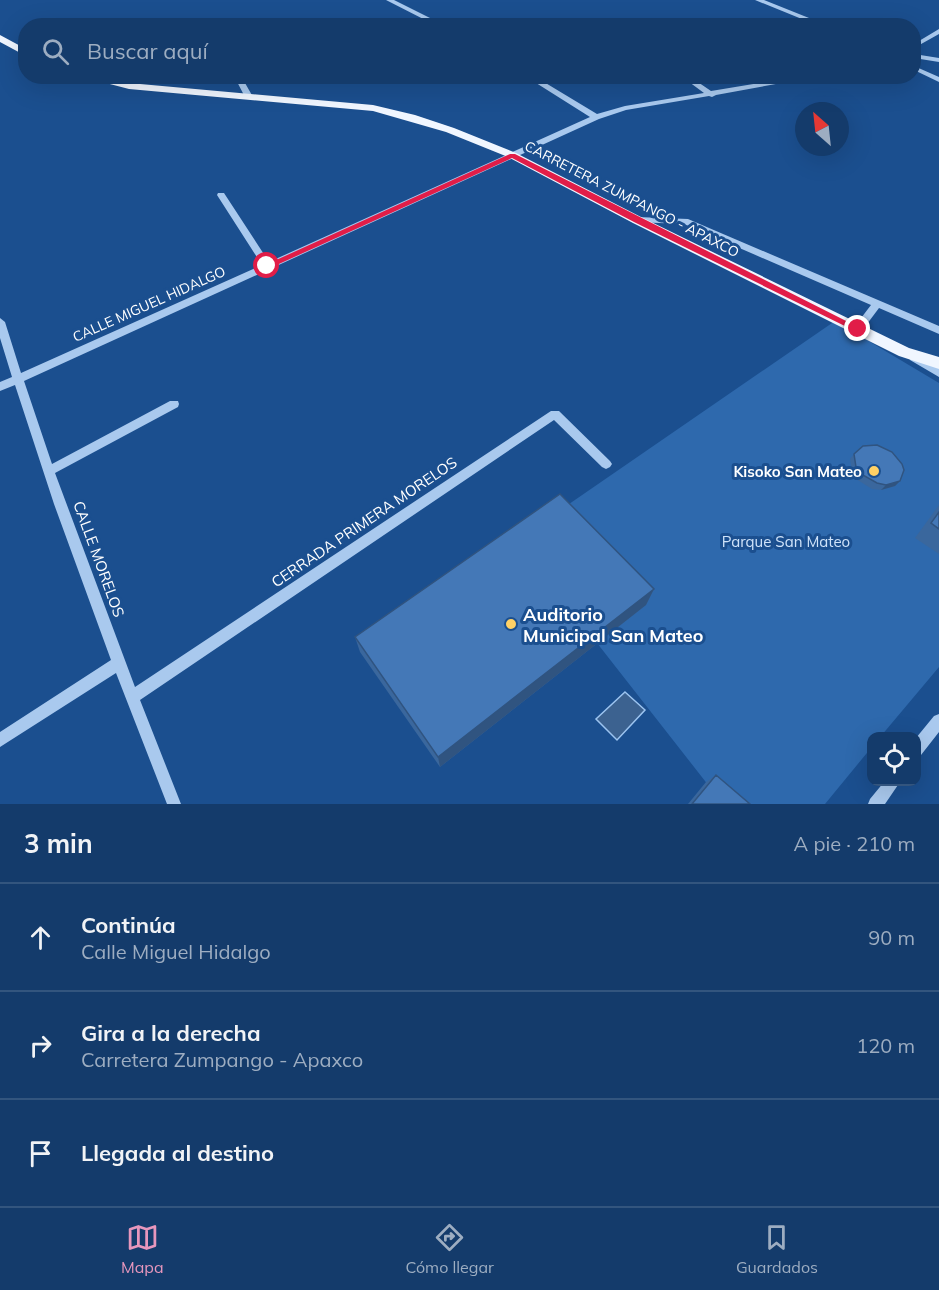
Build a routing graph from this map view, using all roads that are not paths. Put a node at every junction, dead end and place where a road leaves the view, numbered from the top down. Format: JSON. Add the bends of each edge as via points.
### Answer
{"nodes":[{"id":1,"x":389,"y":0,"type":"edge"},
{"id":2,"x":758,"y":0,"type":"edge"},
{"id":3,"x":427,"y":18,"type":"edge"},
{"id":4,"x":805,"y":18,"type":"edge"},
{"id":5,"x":939,"y":31,"type":"edge"},
{"id":6,"x":2,"y":42,"type":"edge"},
{"id":7,"x":921,"y":42,"type":"edge"},
{"id":8,"x":18,"y":49,"type":"edge"},
{"id":9,"x":921,"y":57,"type":"edge"},
{"id":10,"x":939,"y":60,"type":"edge"},
{"id":11,"x":921,"y":71,"type":"edge"},
{"id":12,"x":939,"y":80,"type":"edge"},
{"id":13,"x":120,"y":84,"type":"edge"},
{"id":14,"x":242,"y":84,"type":"edge"},
{"id":15,"x":541,"y":84,"type":"edge"},
{"id":16,"x":696,"y":84,"type":"edge"},
{"id":17,"x":773,"y":84,"type":"edge"},
{"id":18,"x":712,"y":95,"type":"junction"},
{"id":19,"x":249,"y":97,"type":"junction"},
{"id":20,"x":596,"y":117,"type":"junction"},
{"id":21,"x":512,"y":155,"type":"junction"},
{"id":22,"x":221,"y":195,"type":"dead end"},
{"id":23,"x":637,"y":220,"type":"junction"},
{"id":24,"x":267,"y":266,"type":"junction"},
{"id":25,"x":877,"y":303,"type":"junction"},
{"id":26,"x":0,"y":322,"type":"edge"},
{"id":27,"x":858,"y":329,"type":"junction"},
{"id":28,"x":939,"y":330,"type":"edge"},
{"id":29,"x":904,"y":352,"type":"junction"},
{"id":30,"x":939,"y":363,"type":"edge"},
{"id":31,"x":939,"y":373,"type":"edge"},
{"id":32,"x":17,"y":379,"type":"junction"},
{"id":33,"x":0,"y":387,"type":"edge"},
{"id":34,"x":174,"y":404,"type":"dead end"},
{"id":35,"x":606,"y":464,"type":"dead end"},
{"id":36,"x":50,"y":470,"type":"junction"},
{"id":37,"x":119,"y":663,"type":"junction"},
{"id":38,"x":132,"y":697,"type":"junction"},
{"id":39,"x":939,"y":721,"type":"edge"},
{"id":40,"x":0,"y":740,"type":"edge"},
{"id":41,"x":921,"y":744,"type":"edge"},
{"id":42,"x":890,"y":786,"type":"edge"},
{"id":43,"x":174,"y":804,"type":"edge"},
{"id":44,"x":875,"y":804,"type":"edge"}],
"edges":[{"from":1,"to":3,"type":"street"},
{"from":2,"to":4,"type":"street"},
{"from":5,"to":7,"type":"street"},
{"from":6,"to":8,"type":"main road"},
{"from":9,"to":10,"type":"street"},
{"from":11,"to":12,"type":"street"},
{"from":13,"to":19,"type":"main road","name":"CARRETERA ZUMPANGO - APAXCO"},
{"from":14,"to":19,"type":"street"},
{"from":15,"to":20,"type":"street"},
{"from":16,"to":18,"type":"street"},
{"from":17,"to":18,"type":"street","name":"CALLE MIGUEL HIDALGO"},
{"from":18,"to":20,"type":"street","name":"CALLE MIGUEL HIDALGO","via":[[625,108]]},
{"from":19,"to":21,"type":"main road","name":"CARRETERA ZUMPANGO - APAXCO","via":[[373,108],[411,117]]},
{"from":20,"to":21,"type":"street","name":"CALLE MIGUEL HIDALGO"},
{"from":21,"to":23,"type":"main road","name":"CARRETERA ZUMPANGO - APAXCO"},
{"from":21,"to":24,"type":"street","name":"CALLE MIGUEL HIDALGO"},
{"from":22,"to":24,"type":"street"},
{"from":23,"to":25,"type":"street","via":[[686,221]]},
{"from":23,"to":27,"type":"main road","name":"CARRETERA ZUMPANGO - APAXCO"},
{"from":24,"to":32,"type":"street","name":"CALLE MIGUEL HIDALGO"},
{"from":25,"to":27,"type":"street"},
{"from":25,"to":28,"type":"street"},
{"from":26,"to":32,"type":"street","name":"CALLE MORELOS"},
{"from":27,"to":29,"type":"main road","name":"CARRETERA ZUMPANGO - APAXCO"},
{"from":29,"to":30,"type":"main road","name":"CARRETERA ZUMPANGO - APAXCO"},
{"from":29,"to":31,"type":"street"},
{"from":32,"to":33,"type":"street","name":"CALLE MIGUEL HIDALGO"},
{"from":32,"to":36,"type":"street","name":"CALLE MORELOS"},
{"from":34,"to":36,"type":"street"},
{"from":35,"to":38,"type":"street","name":"CERRADA PRIMERA MORELOS","via":[[555,414]]},
{"from":36,"to":37,"type":"street","name":"CALLE MORELOS"},
{"from":37,"to":38,"type":"street","name":"CALLE MORELOS"},
{"from":37,"to":40,"type":"street"},
{"from":38,"to":43,"type":"street","name":"CALLE MORELOS"},
{"from":39,"to":41,"type":"street"},
{"from":42,"to":44,"type":"street"}]}
